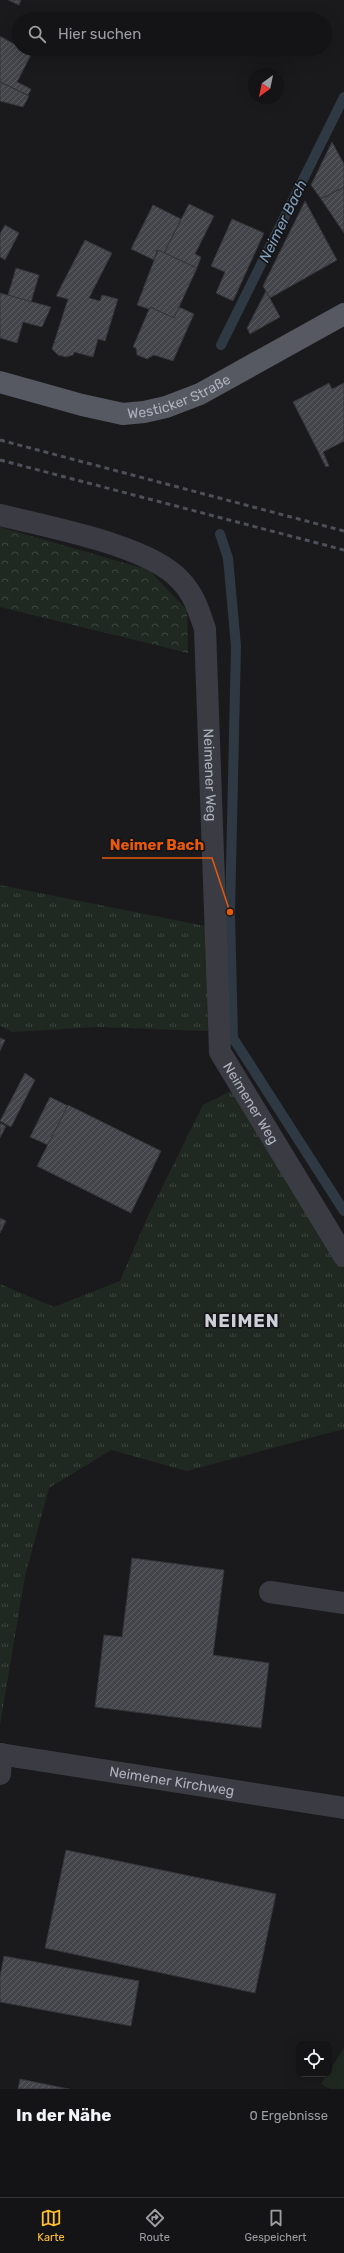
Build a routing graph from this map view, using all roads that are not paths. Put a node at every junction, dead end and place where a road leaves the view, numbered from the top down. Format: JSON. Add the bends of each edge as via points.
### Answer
{"nodes":[{"id":1,"x":344,"y":314,"type":"edge"},
{"id":2,"x":0,"y":382,"type":"edge"},
{"id":3,"x":0,"y":515,"type":"edge"},
{"id":4,"x":344,"y":1256,"type":"edge"},
{"id":5,"x":270,"y":1592,"type":"dead end"},
{"id":6,"x":344,"y":1603,"type":"edge"},
{"id":7,"x":0,"y":1760,"type":"edge"},
{"id":8,"x":344,"y":1808,"type":"edge"}],
"edges":[{"from":1,"to":2,"type":"main road","name":"Westicker Straße","via":[[200,394],[144,412],[123,414]]},
{"from":3,"to":4,"type":"street","name":"Neimener Weg","via":[[127,548],[153,560],[180,579],[196,602],[205,629],[220,1052]]},
{"from":5,"to":6,"type":"street"},
{"from":7,"to":8,"type":"street","name":"Neimener Kirchweg"}]}
